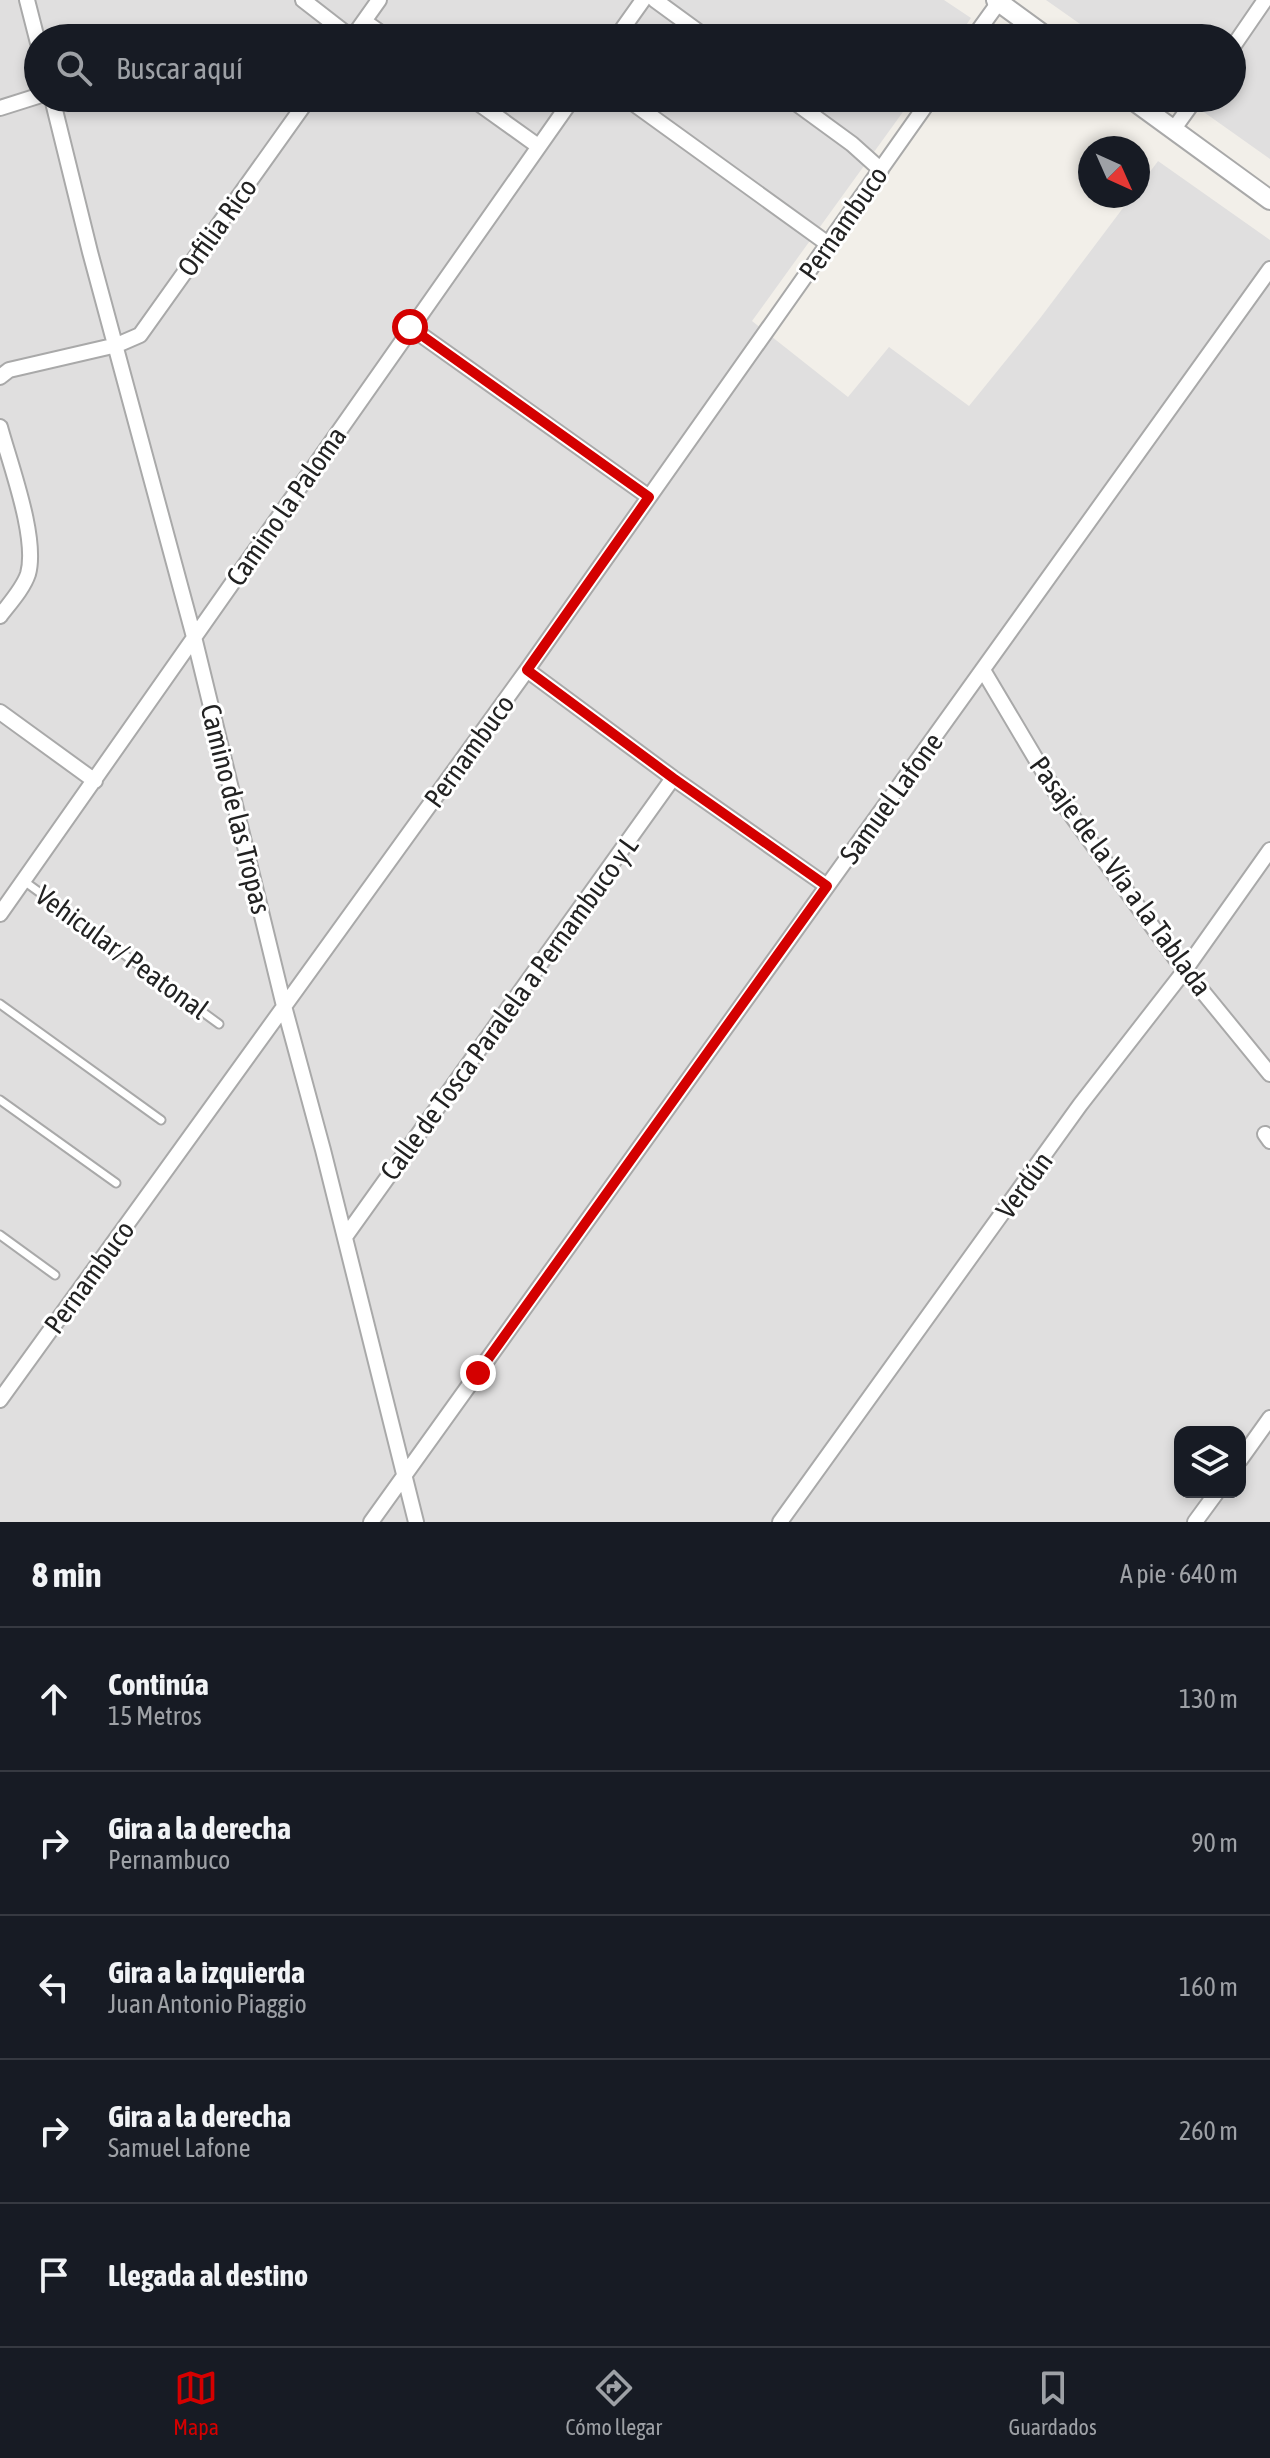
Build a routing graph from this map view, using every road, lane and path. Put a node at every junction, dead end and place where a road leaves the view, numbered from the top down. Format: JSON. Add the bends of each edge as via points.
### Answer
{"nodes":[{"id":1,"x":27,"y":0,"type":"edge"},
{"id":2,"x":303,"y":0,"type":"edge"},
{"id":3,"x":643,"y":0,"type":"edge"},
{"id":4,"x":655,"y":0,"type":"edge"},
{"id":5,"x":1265,"y":0,"type":"edge"},
{"id":6,"x":997,"y":1,"type":"edge"},
{"id":7,"x":33,"y":24,"type":"edge"},
{"id":8,"x":334,"y":24,"type":"edge"},
{"id":9,"x":626,"y":24,"type":"edge"},
{"id":10,"x":688,"y":24,"type":"edge"},
{"id":11,"x":982,"y":24,"type":"edge"},
{"id":12,"x":1029,"y":24,"type":"edge"},
{"id":13,"x":1246,"y":28,"type":"edge"},
{"id":14,"x":24,"y":100,"type":"edge"},
{"id":15,"x":0,"y":108,"type":"edge"},
{"id":16,"x":56,"y":112,"type":"edge"},
{"id":17,"x":299,"y":112,"type":"edge"},
{"id":18,"x":491,"y":112,"type":"edge"},
{"id":19,"x":563,"y":112,"type":"edge"},
{"id":20,"x":645,"y":112,"type":"edge"},
{"id":21,"x":808,"y":112,"type":"edge"},
{"id":22,"x":921,"y":112,"type":"edge"},
{"id":23,"x":1149,"y":112,"type":"edge"},
{"id":24,"x":1186,"y":112,"type":"edge"},
{"id":25,"x":1173,"y":130,"type":"junction"},
{"id":26,"x":538,"y":146,"type":"junction"},
{"id":27,"x":881,"y":170,"type":"junction"},
{"id":28,"x":1270,"y":200,"type":"edge"},
{"id":29,"x":828,"y":244,"type":"junction"},
{"id":30,"x":1270,"y":269,"type":"edge"},
{"id":31,"x":410,"y":327,"type":"junction"},
{"id":32,"x":117,"y":345,"type":"junction"},
{"id":33,"x":0,"y":377,"type":"edge"},
{"id":34,"x":0,"y":427,"type":"edge"},
{"id":35,"x":649,"y":497,"type":"junction"},
{"id":36,"x":0,"y":616,"type":"edge"},
{"id":37,"x":194,"y":637,"type":"junction"},
{"id":38,"x":527,"y":670,"type":"junction"},
{"id":39,"x":983,"y":670,"type":"junction"},
{"id":40,"x":0,"y":712,"type":"edge"},
{"id":41,"x":673,"y":778,"type":"junction"},
{"id":42,"x":95,"y":781,"type":"junction"},
{"id":43,"x":1270,"y":850,"type":"edge"},
{"id":44,"x":24,"y":881,"type":"junction"},
{"id":45,"x":827,"y":886,"type":"junction"},
{"id":46,"x":0,"y":914,"type":"edge"},
{"id":47,"x":1185,"y":970,"type":"junction"},
{"id":48,"x":0,"y":1004,"type":"edge"},
{"id":49,"x":284,"y":1006,"type":"junction"},
{"id":50,"x":219,"y":1024,"type":"dead end"},
{"id":51,"x":1270,"y":1074,"type":"edge"},
{"id":52,"x":0,"y":1100,"type":"edge"},
{"id":53,"x":161,"y":1120,"type":"dead end"},
{"id":54,"x":116,"y":1183,"type":"dead end"},
{"id":55,"x":0,"y":1235,"type":"edge"},
{"id":56,"x":345,"y":1237,"type":"junction"},
{"id":57,"x":55,"y":1275,"type":"dead end"},
{"id":58,"x":0,"y":1400,"type":"edge"},
{"id":59,"x":1270,"y":1418,"type":"edge"},
{"id":60,"x":1246,"y":1452,"type":"edge"},
{"id":61,"x":404,"y":1475,"type":"junction"},
{"id":62,"x":1213,"y":1498,"type":"edge"},
{"id":63,"x":371,"y":1522,"type":"edge"},
{"id":64,"x":416,"y":1522,"type":"edge"},
{"id":65,"x":780,"y":1522,"type":"edge"},
{"id":66,"x":1195,"y":1522,"type":"edge"}],
"edges":[{"from":1,"to":7,"type":"street"},
{"from":2,"to":8,"type":"street"},
{"from":3,"to":9,"type":"street"},
{"from":4,"to":10,"type":"street"},
{"from":5,"to":13,"type":"street"},
{"from":6,"to":11,"type":"street"},
{"from":6,"to":12,"type":"street"},
{"from":14,"to":15,"type":"street"},
{"from":16,"to":32,"type":"street","name":"Camino de las Tropas"},
{"from":17,"to":32,"type":"street","name":"Orfilia Rico","via":[[140,335]]},
{"from":18,"to":26,"type":"street"},
{"from":19,"to":26,"type":"street","name":"Camino la Paloma"},
{"from":20,"to":29,"type":"street"},
{"from":21,"to":27,"type":"street"},
{"from":22,"to":27,"type":"street","name":"Pernambuco"},
{"from":23,"to":25,"type":"street"},
{"from":24,"to":25,"type":"street"},
{"from":25,"to":28,"type":"street"},
{"from":26,"to":31,"type":"street","name":"Camino la Paloma"},
{"from":27,"to":29,"type":"street","name":"Pernambuco"},
{"from":29,"to":35,"type":"street","name":"Pernambuco"},
{"from":30,"to":39,"type":"street","name":"Samuel Lafone"},
{"from":31,"to":35,"type":"street"},
{"from":31,"to":37,"type":"street","name":"Camino la Paloma"},
{"from":32,"to":33,"type":"street","via":[[9,370]]},
{"from":32,"to":37,"type":"street","name":"Camino de las Tropas"},
{"from":34,"to":36,"type":"street","via":[[26,523],[29,558],[28,574]]},
{"from":35,"to":38,"type":"street","name":"Pernambuco"},
{"from":37,"to":42,"type":"street","name":"Camino la Paloma"},
{"from":37,"to":49,"type":"street","name":"Camino de las Tropas"},
{"from":38,"to":41,"type":"street"},
{"from":38,"to":49,"type":"street","name":"Pernambuco"},
{"from":39,"to":45,"type":"street","name":"Samuel Lafone"},
{"from":39,"to":47,"type":"street","name":"Pasaje de la Vía a la Tablada","via":[[1059,798]]},
{"from":40,"to":42,"type":"street"},
{"from":41,"to":45,"type":"street"},
{"from":41,"to":56,"type":"street","name":"Calle de Tosca Paralela a Pernambuco y L"},
{"from":42,"to":44,"type":"street","name":"Camino la Paloma"},
{"from":43,"to":47,"type":"street","name":"Verdún"},
{"from":44,"to":46,"type":"street","name":"Camino la Paloma"},
{"from":44,"to":50,"type":"lane","name":"Vehicular/ Peatonal"},
{"from":45,"to":61,"type":"street","name":"Samuel Lafone"},
{"from":47,"to":51,"type":"street","name":"Pasaje de la Vía a la Tablada"},
{"from":47,"to":65,"type":"street","name":"Verdún","via":[[1080,1105]]},
{"from":48,"to":53,"type":"lane"},
{"from":49,"to":56,"type":"street","name":"Camino de las Tropas"},
{"from":49,"to":58,"type":"street","name":"Pernambuco"},
{"from":52,"to":54,"type":"lane"},
{"from":55,"to":57,"type":"lane"},
{"from":56,"to":61,"type":"street","name":"Camino de las Tropas"},
{"from":59,"to":60,"type":"street"},
{"from":61,"to":63,"type":"street","name":"Samuel Lafone"},
{"from":61,"to":64,"type":"street","name":"Camino de las Tropas"},
{"from":62,"to":66,"type":"street"}]}
